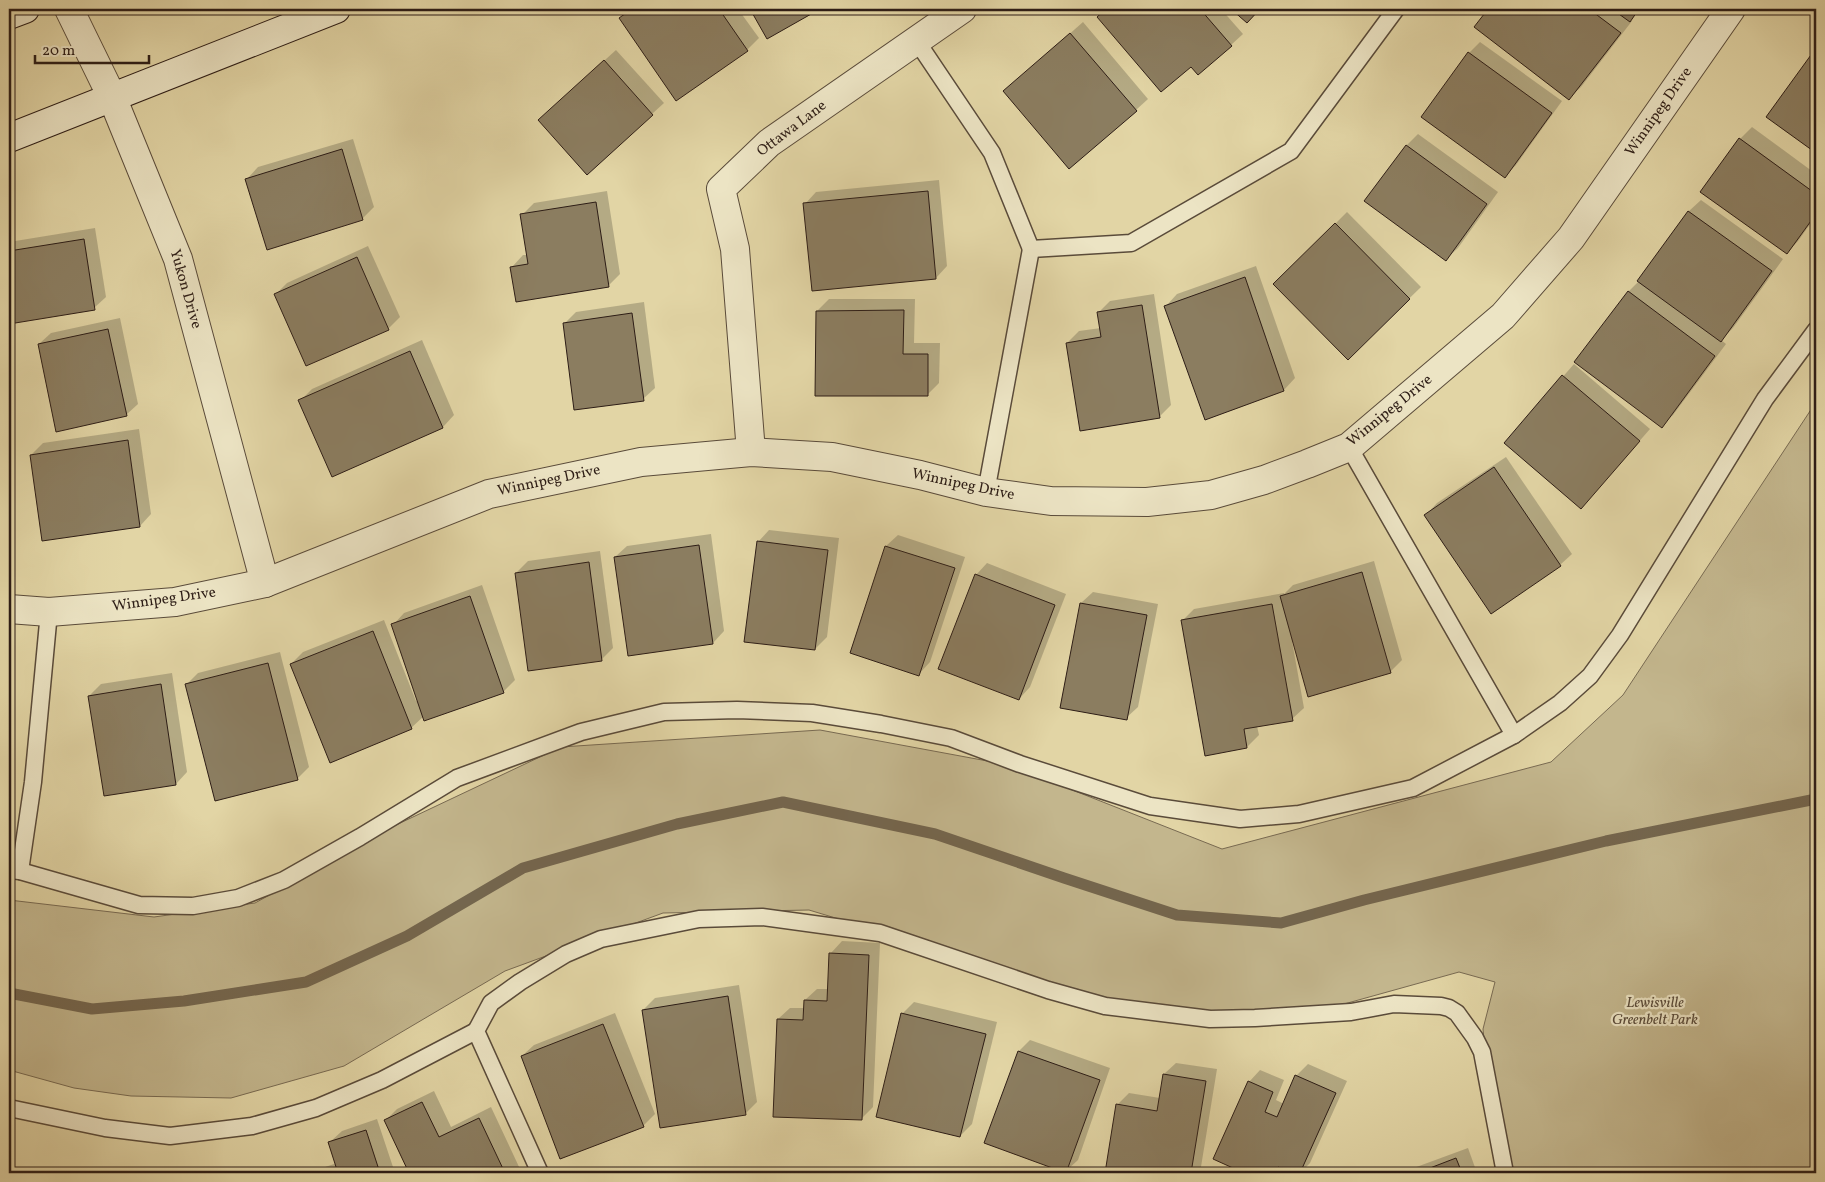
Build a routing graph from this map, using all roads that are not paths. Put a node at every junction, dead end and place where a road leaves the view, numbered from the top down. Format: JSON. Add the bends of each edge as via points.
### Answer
{"nodes":[{"id":1,"x":25,"y":9,"type":"edge"},
{"id":2,"x":69,"y":9,"type":"edge"},
{"id":3,"x":336,"y":9,"type":"edge"},
{"id":4,"x":962,"y":9,"type":"edge"},
{"id":5,"x":1396,"y":9,"type":"edge"},
{"id":6,"x":1731,"y":9,"type":"edge"},
{"id":7,"x":9,"y":15,"type":"edge"},
{"id":8,"x":916,"y":40,"type":"junction"},
{"id":9,"x":112,"y":97,"type":"junction"},
{"id":10,"x":9,"y":138,"type":"edge"},
{"id":11,"x":1031,"y":250,"type":"junction"},
{"id":12,"x":1816,"y":330,"type":"edge"},
{"id":13,"x":1349,"y":447,"type":"junction"},
{"id":14,"x":751,"y":452,"type":"junction"},
{"id":15,"x":986,"y":492,"type":"junction"},
{"id":16,"x":265,"y":583,"type":"junction"},
{"id":17,"x":9,"y":609,"type":"edge"},
{"id":18,"x":49,"y":612,"type":"junction"},
{"id":19,"x":1514,"y":734,"type":"junction"},
{"id":20,"x":15,"y":871,"type":"edge"},
{"id":21,"x":476,"y":1031,"type":"junction"},
{"id":22,"x":9,"y":1108,"type":"edge"},
{"id":23,"x":540,"y":1173,"type":"edge"},
{"id":24,"x":1505,"y":1173,"type":"edge"}],
"edges":[{"from":1,"to":7,"type":"street"},
{"from":2,"to":9,"type":"street","name":"Yukon Drive"},
{"from":3,"to":9,"type":"street"},
{"from":4,"to":8,"type":"street","name":"Ottawa Lane"},
{"from":5,"to":11,"type":"lane","via":[[1291,151],[1131,243]]},
{"from":6,"to":13,"type":"street","name":"Winnipeg Drive","via":[[1571,238],[1504,316]]},
{"from":8,"to":11,"type":"lane","via":[[992,154]]},
{"from":8,"to":14,"type":"street","name":"Ottawa Lane","via":[[769,142],[721,189],[735,250]]},
{"from":9,"to":10,"type":"street"},
{"from":9,"to":16,"type":"street","name":"Yukon Drive","via":[[178,259]]},
{"from":11,"to":15,"type":"lane"},
{"from":12,"to":19,"type":"lane","via":[[1765,399],[1620,636],[1590,676],[1560,703]]},
{"from":13,"to":15,"type":"street","name":"Winnipeg Drive","via":[[1272,477],[1211,495],[1147,502],[1051,501]]},
{"from":13,"to":19,"type":"lane"},
{"from":14,"to":15,"type":"street","name":"Winnipeg Drive","via":[[832,457]]},
{"from":14,"to":16,"type":"street","name":"Winnipeg Drive","via":[[641,462],[489,494]]},
{"from":16,"to":18,"type":"street","name":"Winnipeg Drive","via":[[175,602]]},
{"from":17,"to":18,"type":"street","name":"Winnipeg Drive"},
{"from":18,"to":20,"type":"lane","via":[[33,782]]},
{"from":19,"to":20,"type":"lane","via":[[1413,788],[1300,814],[1240,819],[1150,806],[951,738],[881,724],[812,713],[664,712],[580,732],[457,778],[284,880],[238,898],[193,906],[139,905]]},
{"from":21,"to":22,"type":"lane","via":[[382,1080],[316,1108],[252,1126],[170,1136],[105,1128]]},
{"from":21,"to":23,"type":"lane"},
{"from":21,"to":24,"type":"lane","via":[[491,1003],[566,954],[601,939],[699,919],[762,917],[880,933],[1105,1006],[1210,1019],[1351,1012],[1394,1004],[1441,1006],[1457,1013],[1482,1052]]}]}
